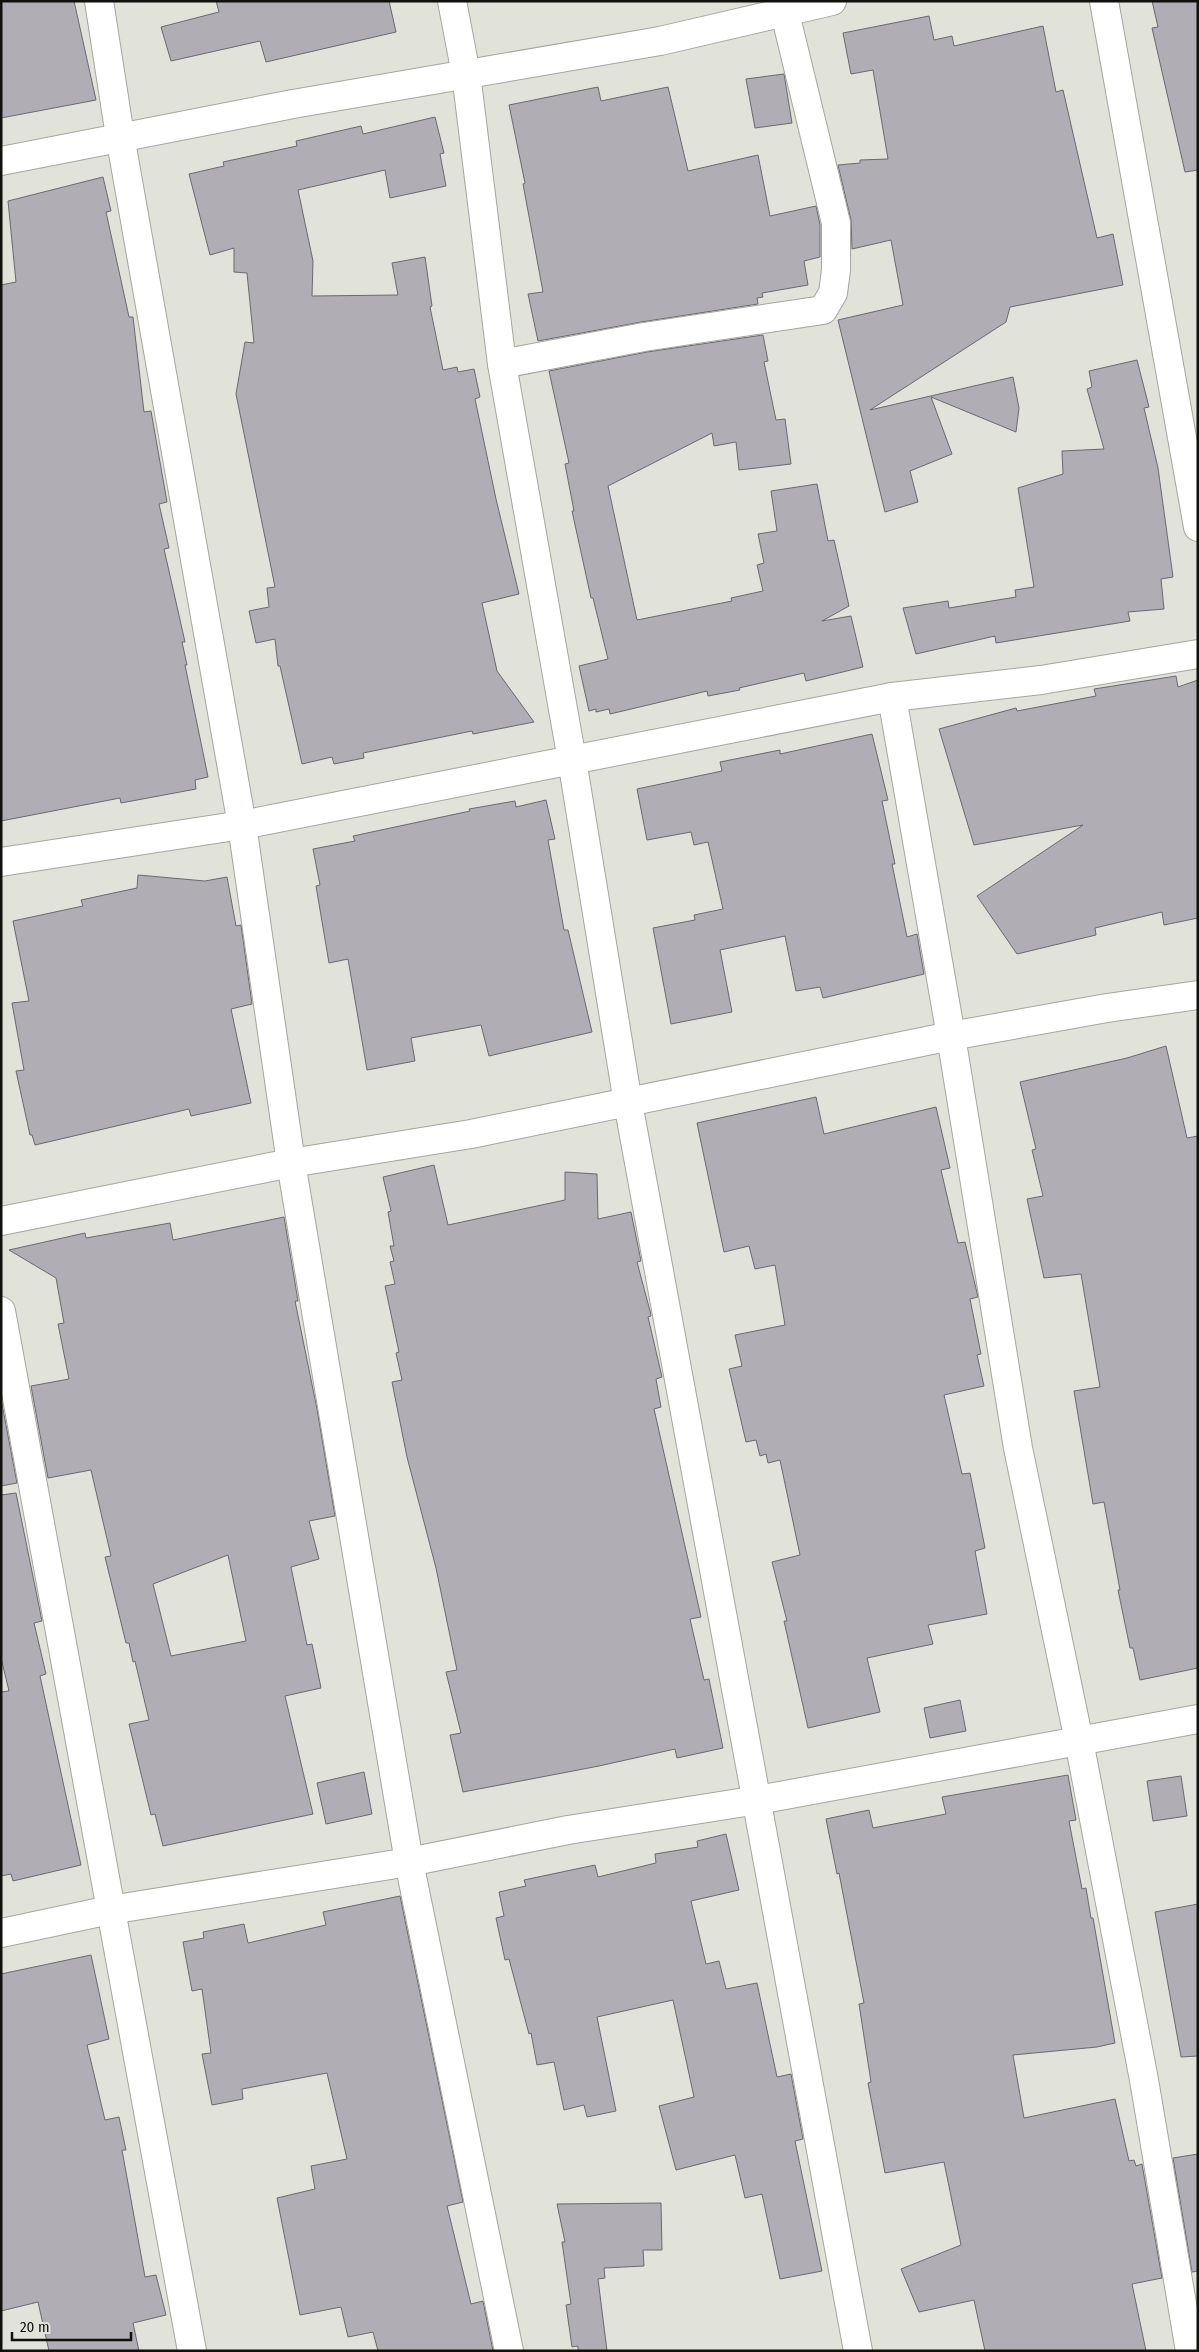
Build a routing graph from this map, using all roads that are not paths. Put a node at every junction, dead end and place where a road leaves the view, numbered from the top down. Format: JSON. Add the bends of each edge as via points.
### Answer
{"nodes":[{"id":1,"x":99,"y":1,"type":"edge"},
{"id":2,"x":452,"y":1,"type":"edge"},
{"id":3,"x":832,"y":1,"type":"edge"},
{"id":4,"x":1104,"y":1,"type":"edge"},
{"id":5,"x":784,"y":6,"type":"edge"},
{"id":6,"x":466,"y":74,"type":"junction"},
{"id":7,"x":120,"y":136,"type":"junction"},
{"id":8,"x":1,"y":161,"type":"edge"},
{"id":9,"x":502,"y":364,"type":"junction"},
{"id":10,"x":1198,"y":527,"type":"edge"},
{"id":11,"x":1198,"y":654,"type":"edge"},
{"id":12,"x":892,"y":697,"type":"junction"},
{"id":13,"x":572,"y":760,"type":"junction"},
{"id":14,"x":242,"y":825,"type":"junction"},
{"id":15,"x":1,"y":862,"type":"edge"},
{"id":16,"x":1198,"y":995,"type":"edge"},
{"id":17,"x":951,"y":1036,"type":"junction"},
{"id":18,"x":628,"y":1103,"type":"junction"},
{"id":19,"x":291,"y":1163,"type":"junction"},
{"id":20,"x":1,"y":1221,"type":"edge"},
{"id":21,"x":1,"y":1311,"type":"edge"},
{"id":22,"x":1198,"y":1719,"type":"edge"},
{"id":23,"x":1079,"y":1741,"type":"junction"},
{"id":24,"x":758,"y":1800,"type":"junction"},
{"id":25,"x":410,"y":1862,"type":"junction"},
{"id":26,"x":110,"y":1910,"type":"junction"},
{"id":27,"x":1,"y":1934,"type":"edge"},
{"id":28,"x":192,"y":2351,"type":"edge"},
{"id":29,"x":510,"y":2351,"type":"edge"},
{"id":30,"x":858,"y":2351,"type":"edge"},
{"id":31,"x":1190,"y":2351,"type":"edge"}],
"edges":[{"from":1,"to":7,"type":"street"},
{"from":2,"to":6,"type":"street"},
{"from":3,"to":5,"type":"street"},
{"from":4,"to":10,"type":"street"},
{"from":5,"to":6,"type":"street","via":[[660,41]]},
{"from":5,"to":9,"type":"street","via":[[836,223],[833,293],[823,310],[644,337]]},
{"from":6,"to":7,"type":"street"},
{"from":6,"to":9,"type":"street"},
{"from":7,"to":8,"type":"street"},
{"from":7,"to":14,"type":"street"},
{"from":9,"to":13,"type":"street"},
{"from":11,"to":12,"type":"street","via":[[1041,680]]},
{"from":12,"to":13,"type":"street"},
{"from":12,"to":17,"type":"street"},
{"from":13,"to":14,"type":"street"},
{"from":13,"to":18,"type":"street"},
{"from":14,"to":15,"type":"street"},
{"from":14,"to":19,"type":"street"},
{"from":16,"to":17,"type":"street"},
{"from":17,"to":18,"type":"street"},
{"from":17,"to":23,"type":"street","via":[[1018,1448]]},
{"from":18,"to":19,"type":"street","via":[[471,1134]]},
{"from":18,"to":24,"type":"street"},
{"from":19,"to":20,"type":"street"},
{"from":19,"to":25,"type":"street"},
{"from":21,"to":26,"type":"street"},
{"from":22,"to":23,"type":"street"},
{"from":23,"to":24,"type":"street"},
{"from":23,"to":31,"type":"street","via":[[1144,2080]]},
{"from":24,"to":25,"type":"street","via":[[568,1830]]},
{"from":24,"to":30,"type":"street"},
{"from":25,"to":26,"type":"street"},
{"from":25,"to":29,"type":"street"},
{"from":26,"to":27,"type":"street"},
{"from":26,"to":28,"type":"street"}]}
